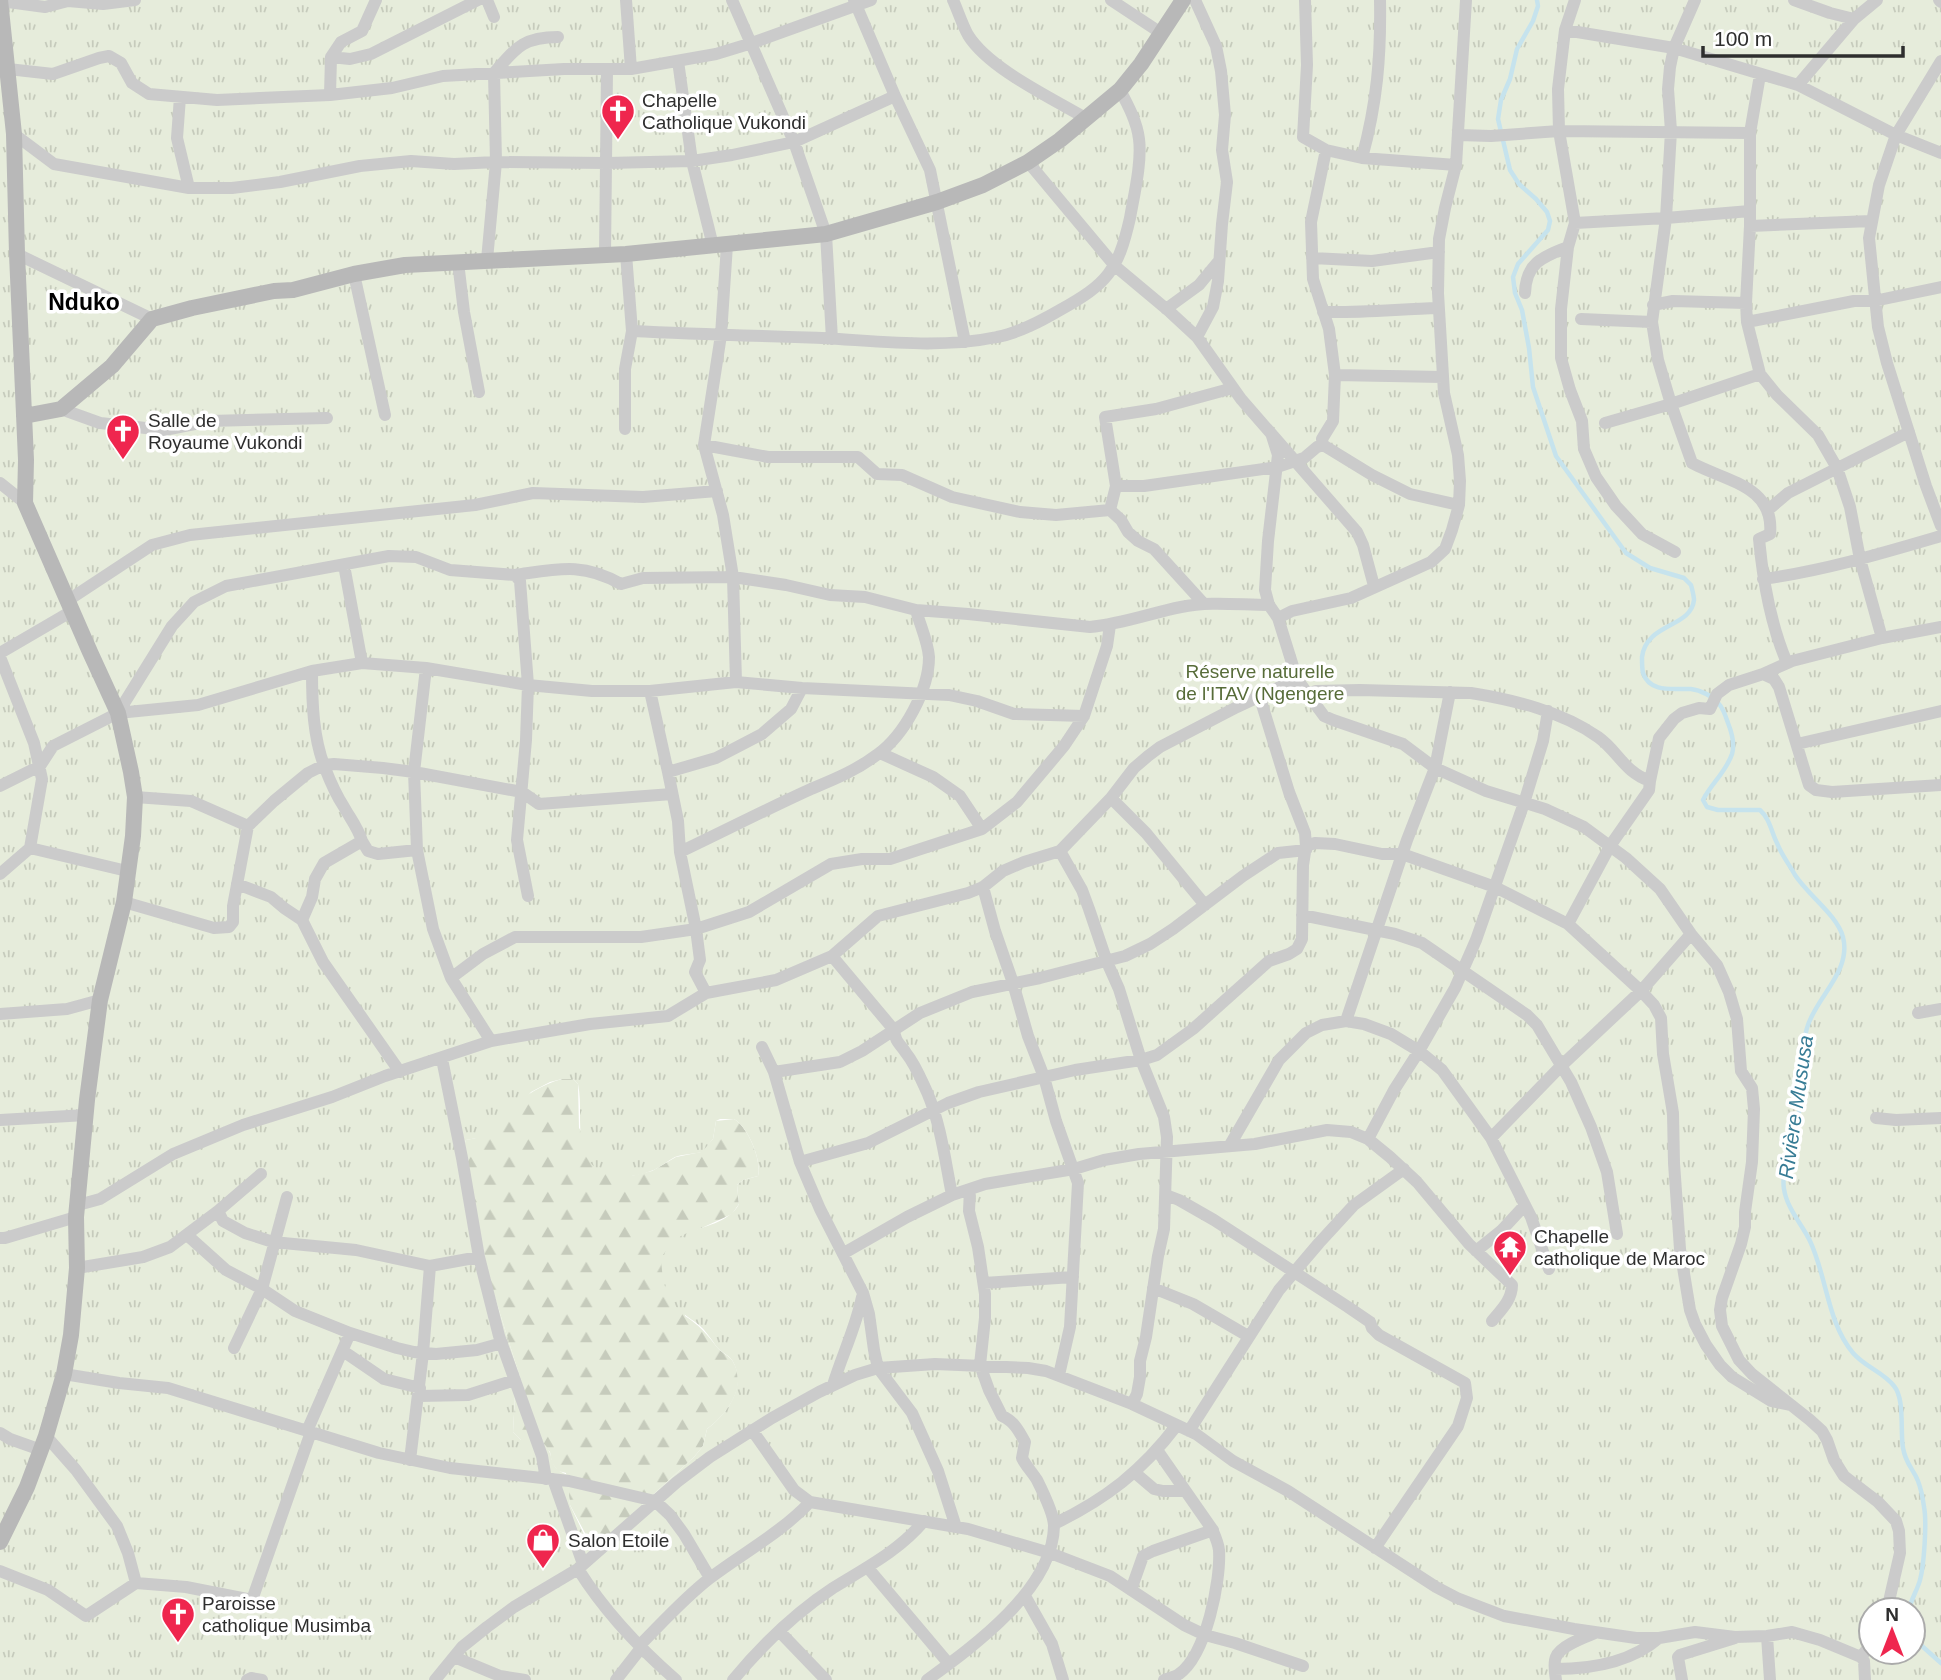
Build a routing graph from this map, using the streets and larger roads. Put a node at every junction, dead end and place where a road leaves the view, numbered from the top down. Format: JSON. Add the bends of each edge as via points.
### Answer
{"nodes":[{"id":1,"x":135,"y":0,"type":"edge"},
{"id":2,"x":376,"y":0,"type":"edge"},
{"id":3,"x":478,"y":0,"type":"edge"},
{"id":4,"x":487,"y":0,"type":"edge"},
{"id":5,"x":626,"y":0,"type":"edge"},
{"id":6,"x":732,"y":0,"type":"edge"},
{"id":7,"x":871,"y":0,"type":"edge"},
{"id":8,"x":953,"y":0,"type":"edge"},
{"id":9,"x":1111,"y":0,"type":"edge"},
{"id":10,"x":1183,"y":0,"type":"edge"},
{"id":11,"x":1195,"y":0,"type":"edge"},
{"id":12,"x":1305,"y":0,"type":"edge"},
{"id":13,"x":1380,"y":0,"type":"edge"},
{"id":14,"x":1466,"y":0,"type":"edge"},
{"id":15,"x":1575,"y":0,"type":"edge"},
{"id":16,"x":1695,"y":0,"type":"edge"},
{"id":17,"x":1794,"y":0,"type":"edge"},
{"id":18,"x":1877,"y":0,"type":"edge"},
{"id":19,"x":0,"y":1,"type":"edge"},
{"id":20,"x":855,"y":3,"type":"edge"},
{"id":21,"x":494,"y":17,"type":"dead end"},
{"id":22,"x":1854,"y":19,"type":"junction"},
{"id":23,"x":1565,"y":30,"type":"junction"},
{"id":24,"x":1161,"y":33,"type":"junction"},
{"id":25,"x":558,"y":37,"type":"dead end"},
{"id":26,"x":752,"y":43,"type":"junction"},
{"id":27,"x":1674,"y":48,"type":"junction"},
{"id":28,"x":331,"y":57,"type":"junction"},
{"id":29,"x":678,"y":61,"type":"junction"},
{"id":30,"x":1941,"y":61,"type":"edge"},
{"id":31,"x":8,"y":69,"type":"junction"},
{"id":32,"x":631,"y":69,"type":"junction"},
{"id":33,"x":607,"y":70,"type":"junction"},
{"id":34,"x":494,"y":73,"type":"junction"},
{"id":35,"x":1760,"y":75,"type":"junction"},
{"id":36,"x":1798,"y":85,"type":"junction"},
{"id":37,"x":1120,"y":90,"type":"junction"},
{"id":38,"x":330,"y":95,"type":"junction"},
{"id":39,"x":895,"y":96,"type":"junction"},
{"id":40,"x":180,"y":97,"type":"junction"},
{"id":41,"x":1087,"y":118,"type":"junction"},
{"id":42,"x":9,"y":126,"type":"edge"},
{"id":43,"x":1559,"y":131,"type":"junction"},
{"id":44,"x":1671,"y":131,"type":"junction"},
{"id":45,"x":1751,"y":133,"type":"junction"},
{"id":46,"x":1459,"y":135,"type":"junction"},
{"id":47,"x":1896,"y":135,"type":"junction"},
{"id":48,"x":794,"y":142,"type":"junction"},
{"id":49,"x":1326,"y":150,"type":"junction"},
{"id":50,"x":1941,"y":153,"type":"edge"},
{"id":51,"x":1362,"y":158,"type":"junction"},
{"id":52,"x":692,"y":161,"type":"junction"},
{"id":53,"x":496,"y":162,"type":"junction"},
{"id":54,"x":1028,"y":162,"type":"junction"},
{"id":55,"x":607,"y":163,"type":"junction"},
{"id":56,"x":1456,"y":165,"type":"junction"},
{"id":57,"x":189,"y":188,"type":"junction"},
{"id":58,"x":937,"y":202,"type":"junction"},
{"id":59,"x":1750,"y":211,"type":"junction"},
{"id":60,"x":1666,"y":218,"type":"junction"},
{"id":61,"x":1871,"y":221,"type":"junction"},
{"id":62,"x":1575,"y":223,"type":"junction"},
{"id":63,"x":1750,"y":226,"type":"junction"},
{"id":64,"x":825,"y":234,"type":"junction"},
{"id":65,"x":720,"y":246,"type":"junction"},
{"id":66,"x":1568,"y":247,"type":"junction"},
{"id":67,"x":1439,"y":252,"type":"junction"},
{"id":68,"x":17,"y":254,"type":"junction"},
{"id":69,"x":626,"y":254,"type":"junction"},
{"id":70,"x":606,"y":255,"type":"junction"},
{"id":71,"x":1312,"y":258,"type":"junction"},
{"id":72,"x":487,"y":260,"type":"junction"},
{"id":73,"x":458,"y":262,"type":"junction"},
{"id":74,"x":1218,"y":262,"type":"junction"},
{"id":75,"x":1115,"y":266,"type":"junction"},
{"id":76,"x":354,"y":274,"type":"junction"},
{"id":77,"x":1941,"y":287,"type":"edge"},
{"id":78,"x":1525,"y":293,"type":"dead end"},
{"id":79,"x":1874,"y":301,"type":"junction"},
{"id":80,"x":1746,"y":303,"type":"junction"},
{"id":81,"x":1653,"y":305,"type":"junction"},
{"id":82,"x":1438,"y":308,"type":"junction"},
{"id":83,"x":1166,"y":309,"type":"junction"},
{"id":84,"x":1323,"y":312,"type":"junction"},
{"id":85,"x":1581,"y":319,"type":"dead end"},
{"id":86,"x":152,"y":320,"type":"junction"},
{"id":87,"x":1652,"y":322,"type":"junction"},
{"id":88,"x":1747,"y":322,"type":"junction"},
{"id":89,"x":632,"y":331,"type":"junction"},
{"id":90,"x":721,"y":335,"type":"junction"},
{"id":91,"x":1197,"y":337,"type":"junction"},
{"id":92,"x":832,"y":339,"type":"junction"},
{"id":93,"x":965,"y":341,"type":"junction"},
{"id":94,"x":1760,"y":374,"type":"junction"},
{"id":95,"x":1335,"y":375,"type":"junction"},
{"id":96,"x":1443,"y":377,"type":"junction"},
{"id":97,"x":1233,"y":388,"type":"junction"},
{"id":98,"x":479,"y":392,"type":"dead end"},
{"id":99,"x":1671,"y":404,"type":"junction"},
{"id":100,"x":61,"y":409,"type":"junction"},
{"id":101,"x":385,"y":415,"type":"dead end"},
{"id":102,"x":24,"y":416,"type":"junction"},
{"id":103,"x":327,"y":418,"type":"dead end"},
{"id":104,"x":1605,"y":423,"type":"dead end"},
{"id":105,"x":625,"y":429,"type":"dead end"},
{"id":106,"x":1909,"y":432,"type":"junction"},
{"id":107,"x":1272,"y":436,"type":"junction"},
{"id":108,"x":704,"y":445,"type":"junction"},
{"id":109,"x":1323,"y":445,"type":"junction"},
{"id":110,"x":1294,"y":462,"type":"junction"},
{"id":111,"x":1277,"y":467,"type":"junction"},
{"id":112,"x":1838,"y":468,"type":"junction"},
{"id":113,"x":0,"y":483,"type":"edge"},
{"id":114,"x":1116,"y":486,"type":"junction"},
{"id":115,"x":717,"y":491,"type":"junction"},
{"id":116,"x":25,"y":503,"type":"junction"},
{"id":117,"x":1459,"y":505,"type":"junction"},
{"id":118,"x":1110,"y":510,"type":"junction"},
{"id":119,"x":1768,"y":510,"type":"junction"},
{"id":120,"x":1941,"y":526,"type":"edge"},
{"id":121,"x":1941,"y":536,"type":"edge"},
{"id":122,"x":1675,"y":552,"type":"dead end"},
{"id":123,"x":1860,"y":559,"type":"junction"},
{"id":124,"x":344,"y":565,"type":"junction"},
{"id":125,"x":515,"y":575,"type":"junction"},
{"id":126,"x":733,"y":577,"type":"junction"},
{"id":127,"x":1763,"y":579,"type":"junction"},
{"id":128,"x":1374,"y":586,"type":"junction"},
{"id":129,"x":1204,"y":604,"type":"junction"},
{"id":130,"x":1269,"y":605,"type":"junction"},
{"id":131,"x":70,"y":606,"type":"junction"},
{"id":132,"x":916,"y":610,"type":"junction"},
{"id":133,"x":1278,"y":618,"type":"junction"},
{"id":134,"x":1110,"y":625,"type":"junction"},
{"id":135,"x":1941,"y":627,"type":"edge"},
{"id":136,"x":1882,"y":638,"type":"junction"},
{"id":137,"x":0,"y":655,"type":"edge"},
{"id":138,"x":362,"y":663,"type":"junction"},
{"id":139,"x":1787,"y":663,"type":"junction"},
{"id":140,"x":426,"y":668,"type":"junction"},
{"id":141,"x":312,"y":671,"type":"junction"},
{"id":142,"x":1763,"y":674,"type":"junction"},
{"id":143,"x":1297,"y":680,"type":"junction"},
{"id":144,"x":736,"y":682,"type":"junction"},
{"id":145,"x":528,"y":685,"type":"junction"},
{"id":146,"x":802,"y":688,"type":"junction"},
{"id":147,"x":650,"y":691,"type":"junction"},
{"id":148,"x":1450,"y":692,"type":"junction"},
{"id":149,"x":922,"y":694,"type":"junction"},
{"id":150,"x":1306,"y":694,"type":"junction"},
{"id":151,"x":1260,"y":698,"type":"junction"},
{"id":152,"x":1548,"y":711,"type":"junction"},
{"id":153,"x":1941,"y":711,"type":"edge"},
{"id":154,"x":118,"y":713,"type":"junction"},
{"id":155,"x":1084,"y":716,"type":"junction"},
{"id":156,"x":1797,"y":744,"type":"junction"},
{"id":157,"x":880,"y":753,"type":"junction"},
{"id":158,"x":324,"y":765,"type":"junction"},
{"id":159,"x":40,"y":766,"type":"junction"},
{"id":160,"x":1435,"y":768,"type":"junction"},
{"id":161,"x":414,"y":772,"type":"junction"},
{"id":162,"x":668,"y":772,"type":"junction"},
{"id":163,"x":1650,"y":782,"type":"junction"},
{"id":164,"x":1941,"y":785,"type":"edge"},
{"id":165,"x":0,"y":786,"type":"edge"},
{"id":166,"x":522,"y":792,"type":"junction"},
{"id":167,"x":673,"y":794,"type":"junction"},
{"id":168,"x":135,"y":797,"type":"junction"},
{"id":169,"x":1111,"y":799,"type":"junction"},
{"id":170,"x":1524,"y":803,"type":"junction"},
{"id":171,"x":248,"y":826,"type":"junction"},
{"id":172,"x":982,"y":829,"type":"junction"},
{"id":173,"x":362,"y":841,"type":"junction"},
{"id":174,"x":1610,"y":846,"type":"junction"},
{"id":175,"x":30,"y":848,"type":"junction"},
{"id":176,"x":1306,"y":848,"type":"junction"},
{"id":177,"x":417,"y":850,"type":"junction"},
{"id":178,"x":1060,"y":851,"type":"junction"},
{"id":179,"x":680,"y":852,"type":"junction"},
{"id":180,"x":1402,"y":854,"type":"junction"},
{"id":181,"x":128,"y":871,"type":"junction"},
{"id":182,"x":0,"y":874,"type":"edge"},
{"id":183,"x":237,"y":884,"type":"junction"},
{"id":184,"x":983,"y":887,"type":"junction"},
{"id":185,"x":1495,"y":887,"type":"junction"},
{"id":186,"x":528,"y":896,"type":"dead end"},
{"id":187,"x":124,"y":902,"type":"junction"},
{"id":188,"x":1205,"y":905,"type":"junction"},
{"id":189,"x":1302,"y":915,"type":"junction"},
{"id":190,"x":302,"y":920,"type":"junction"},
{"id":191,"x":1568,"y":924,"type":"junction"},
{"id":192,"x":696,"y":929,"type":"junction"},
{"id":193,"x":1377,"y":930,"type":"junction"},
{"id":194,"x":1691,"y":934,"type":"junction"},
{"id":195,"x":832,"y":956,"type":"junction"},
{"id":196,"x":1107,"y":961,"type":"junction"},
{"id":197,"x":1463,"y":971,"type":"junction"},
{"id":198,"x":451,"y":978,"type":"junction"},
{"id":199,"x":1013,"y":983,"type":"junction"},
{"id":200,"x":1641,"y":991,"type":"junction"},
{"id":201,"x":706,"y":993,"type":"junction"},
{"id":202,"x":100,"y":1000,"type":"junction"},
{"id":203,"x":1941,"y":1009,"type":"edge"},
{"id":204,"x":1918,"y":1013,"type":"dead end"},
{"id":205,"x":0,"y":1014,"type":"edge"},
{"id":206,"x":1346,"y":1021,"type":"junction"},
{"id":207,"x":894,"y":1030,"type":"junction"},
{"id":208,"x":491,"y":1041,"type":"junction"},
{"id":209,"x":762,"y":1047,"type":"dead end"},
{"id":210,"x":1419,"y":1051,"type":"junction"},
{"id":211,"x":442,"y":1059,"type":"junction"},
{"id":212,"x":1141,"y":1060,"type":"junction"},
{"id":213,"x":1561,"y":1066,"type":"junction"},
{"id":214,"x":400,"y":1072,"type":"junction"},
{"id":215,"x":774,"y":1072,"type":"junction"},
{"id":216,"x":1044,"y":1077,"type":"junction"},
{"id":217,"x":934,"y":1110,"type":"junction"},
{"id":218,"x":86,"y":1115,"type":"junction"},
{"id":219,"x":1876,"y":1118,"type":"dead end"},
{"id":220,"x":1941,"y":1118,"type":"edge"},
{"id":221,"x":0,"y":1120,"type":"edge"},
{"id":222,"x":1491,"y":1138,"type":"junction"},
{"id":223,"x":1368,"y":1139,"type":"junction"},
{"id":224,"x":1230,"y":1146,"type":"junction"},
{"id":225,"x":1167,"y":1151,"type":"junction"},
{"id":226,"x":800,"y":1162,"type":"junction"},
{"id":227,"x":1073,"y":1169,"type":"junction"},
{"id":228,"x":1404,"y":1170,"type":"junction"},
{"id":229,"x":261,"y":1174,"type":"dead end"},
{"id":230,"x":970,"y":1189,"type":"junction"},
{"id":231,"x":951,"y":1195,"type":"junction"},
{"id":232,"x":1166,"y":1195,"type":"junction"},
{"id":233,"x":286,"y":1197,"type":"dead end"},
{"id":234,"x":1525,"y":1205,"type":"junction"},
{"id":235,"x":77,"y":1211,"type":"junction"},
{"id":236,"x":218,"y":1211,"type":"junction"},
{"id":237,"x":1617,"y":1234,"type":"dead end"},
{"id":238,"x":187,"y":1235,"type":"junction"},
{"id":239,"x":0,"y":1238,"type":"edge"},
{"id":240,"x":274,"y":1242,"type":"junction"},
{"id":241,"x":1476,"y":1251,"type":"junction"},
{"id":242,"x":844,"y":1253,"type":"junction"},
{"id":243,"x":479,"y":1257,"type":"junction"},
{"id":244,"x":430,"y":1266,"type":"junction"},
{"id":245,"x":77,"y":1268,"type":"junction"},
{"id":246,"x":1549,"y":1269,"type":"dead end"},
{"id":247,"x":1294,"y":1272,"type":"junction"},
{"id":248,"x":1073,"y":1278,"type":"junction"},
{"id":249,"x":984,"y":1283,"type":"junction"},
{"id":250,"x":1153,"y":1288,"type":"junction"},
{"id":251,"x":262,"y":1289,"type":"junction"},
{"id":252,"x":863,"y":1293,"type":"junction"},
{"id":253,"x":1492,"y":1321,"type":"dead end"},
{"id":254,"x":350,"y":1334,"type":"junction"},
{"id":255,"x":1248,"y":1336,"type":"junction"},
{"id":256,"x":502,"y":1343,"type":"junction"},
{"id":257,"x":234,"y":1348,"type":"dead end"},
{"id":258,"x":343,"y":1351,"type":"junction"},
{"id":259,"x":423,"y":1353,"type":"junction"},
{"id":260,"x":980,"y":1365,"type":"junction"},
{"id":261,"x":878,"y":1368,"type":"junction"},
{"id":262,"x":65,"y":1374,"type":"junction"},
{"id":263,"x":1059,"y":1376,"type":"junction"},
{"id":264,"x":515,"y":1380,"type":"junction"},
{"id":265,"x":833,"y":1385,"type":"junction"},
{"id":266,"x":419,"y":1392,"type":"junction"},
{"id":267,"x":1132,"y":1404,"type":"junction"},
{"id":268,"x":1793,"y":1406,"type":"junction"},
{"id":269,"x":1183,"y":1428,"type":"junction"},
{"id":270,"x":752,"y":1430,"type":"junction"},
{"id":271,"x":309,"y":1432,"type":"junction"},
{"id":272,"x":0,"y":1433,"type":"edge"},
{"id":273,"x":43,"y":1443,"type":"junction"},
{"id":274,"x":1157,"y":1450,"type":"junction"},
{"id":275,"x":410,"y":1460,"type":"junction"},
{"id":276,"x":1134,"y":1472,"type":"junction"},
{"id":277,"x":549,"y":1479,"type":"junction"},
{"id":278,"x":1185,"y":1491,"type":"junction"},
{"id":279,"x":655,"y":1501,"type":"junction"},
{"id":280,"x":810,"y":1502,"type":"junction"},
{"id":281,"x":925,"y":1521,"type":"junction"},
{"id":282,"x":1054,"y":1524,"type":"junction"},
{"id":283,"x":956,"y":1527,"type":"junction"},
{"id":284,"x":1213,"y":1530,"type":"junction"},
{"id":285,"x":0,"y":1542,"type":"edge"},
{"id":286,"x":1375,"y":1548,"type":"junction"},
{"id":287,"x":1049,"y":1553,"type":"junction"},
{"id":288,"x":581,"y":1566,"type":"junction"},
{"id":289,"x":868,"y":1568,"type":"junction"},
{"id":290,"x":0,"y":1571,"type":"edge"},
{"id":291,"x":710,"y":1578,"type":"junction"},
{"id":292,"x":136,"y":1583,"type":"junction"},
{"id":293,"x":1130,"y":1590,"type":"junction"},
{"id":294,"x":1025,"y":1596,"type":"junction"},
{"id":295,"x":1889,"y":1596,"type":"edge"},
{"id":296,"x":779,"y":1631,"type":"junction"},
{"id":297,"x":1595,"y":1632,"type":"junction"},
{"id":298,"x":1205,"y":1635,"type":"junction"},
{"id":299,"x":1767,"y":1636,"type":"junction"},
{"id":300,"x":1735,"y":1637,"type":"junction"},
{"id":301,"x":1659,"y":1638,"type":"junction"},
{"id":302,"x":640,"y":1647,"type":"junction"},
{"id":303,"x":1857,"y":1655,"type":"edge"},
{"id":304,"x":454,"y":1657,"type":"junction"},
{"id":305,"x":949,"y":1664,"type":"junction"},
{"id":306,"x":1303,"y":1666,"type":"dead end"},
{"id":307,"x":1555,"y":1674,"type":"edge"},
{"id":308,"x":247,"y":1680,"type":"edge"},
{"id":309,"x":262,"y":1680,"type":"edge"},
{"id":310,"x":435,"y":1680,"type":"edge"},
{"id":311,"x":524,"y":1680,"type":"edge"},
{"id":312,"x":616,"y":1680,"type":"edge"},
{"id":313,"x":676,"y":1680,"type":"edge"},
{"id":314,"x":733,"y":1680,"type":"edge"},
{"id":315,"x":826,"y":1680,"type":"edge"},
{"id":316,"x":927,"y":1680,"type":"edge"},
{"id":317,"x":1063,"y":1680,"type":"edge"},
{"id":318,"x":1164,"y":1680,"type":"edge"},
{"id":319,"x":1682,"y":1680,"type":"edge"},
{"id":320,"x":1770,"y":1680,"type":"edge"}],
"edges":[{"from":1,"to":19,"type":"street","via":[[103,4],[68,1],[44,7]]},
{"from":2,"to":28,"type":"street","via":[[362,31],[341,42]]},
{"from":3,"to":28,"type":"street","via":[[371,54]]},
{"from":4,"to":21,"type":"street"},
{"from":5,"to":32,"type":"street"},
{"from":6,"to":26,"type":"street"},
{"from":7,"to":20,"type":"street"},
{"from":8,"to":41,"type":"street","via":[[969,36],[987,58]]},
{"from":9,"to":24,"type":"street"},
{"from":10,"to":24,"type":"street"},
{"from":11,"to":74,"type":"street","via":[[1216,46],[1225,115],[1222,150],[1227,182]]},
{"from":12,"to":49,"type":"street","via":[[1303,137]]},
{"from":13,"to":51,"type":"street","via":[[1378,83]]},
{"from":14,"to":46,"type":"street"},
{"from":15,"to":23,"type":"street"},
{"from":16,"to":27,"type":"street"},
{"from":17,"to":22,"type":"street"},
{"from":18,"to":22,"type":"street"},
{"from":19,"to":31,"type":"street"},
{"from":20,"to":26,"type":"street"},
{"from":20,"to":39,"type":"street"},
{"from":22,"to":36,"type":"street"},
{"from":23,"to":27,"type":"street"},
{"from":23,"to":43,"type":"street"},
{"from":24,"to":37,"type":"street"},
{"from":25,"to":34,"type":"street","via":[[531,40],[515,49]]},
{"from":26,"to":29,"type":"street"},
{"from":26,"to":48,"type":"street"},
{"from":27,"to":35,"type":"street"},
{"from":27,"to":44,"type":"street","via":[[1668,89]]},
{"from":28,"to":38,"type":"street"},
{"from":29,"to":32,"type":"street"},
{"from":29,"to":52,"type":"street"},
{"from":30,"to":47,"type":"street"},
{"from":31,"to":40,"type":"street","via":[[53,74],[109,56],[121,64],[132,83],[149,94]]},
{"from":31,"to":42,"type":"street"},
{"from":32,"to":33,"type":"street"},
{"from":33,"to":34,"type":"street"},
{"from":33,"to":55,"type":"street"},
{"from":34,"to":38,"type":"street","via":[[443,76]]},
{"from":34,"to":53,"type":"street"},
{"from":35,"to":36,"type":"street"},
{"from":35,"to":45,"type":"street"},
{"from":36,"to":47,"type":"street"},
{"from":37,"to":41,"type":"street"},
{"from":37,"to":75,"type":"street","via":[[1139,139],[1136,188]]},
{"from":38,"to":40,"type":"street"},
{"from":39,"to":48,"type":"street"},
{"from":39,"to":58,"type":"street","via":[[930,170]]},
{"from":40,"to":57,"type":"street","via":[[177,138]]},
{"from":41,"to":54,"type":"street"},
{"from":42,"to":57,"type":"street","via":[[54,164]]},
{"from":42,"to":68,"type":"street"},
{"from":43,"to":44,"type":"street"},
{"from":43,"to":46,"type":"street"},
{"from":43,"to":62,"type":"street"},
{"from":44,"to":45,"type":"street"},
{"from":44,"to":60,"type":"street"},
{"from":45,"to":59,"type":"street"},
{"from":46,"to":56,"type":"street"},
{"from":47,"to":50,"type":"street"},
{"from":47,"to":61,"type":"street"},
{"from":48,"to":52,"type":"street"},
{"from":48,"to":64,"type":"street"},
{"from":49,"to":51,"type":"street"},
{"from":49,"to":71,"type":"street","via":[[1311,222]]},
{"from":51,"to":56,"type":"street"},
{"from":52,"to":55,"type":"street"},
{"from":52,"to":65,"type":"street"},
{"from":53,"to":55,"type":"street"},
{"from":53,"to":57,"type":"street","via":[[401,161],[280,182]]},
{"from":53,"to":72,"type":"street"},
{"from":54,"to":58,"type":"street"},
{"from":54,"to":75,"type":"street"},
{"from":55,"to":70,"type":"street"},
{"from":56,"to":67,"type":"street"},
{"from":58,"to":64,"type":"street"},
{"from":58,"to":93,"type":"street"},
{"from":59,"to":60,"type":"street"},
{"from":59,"to":63,"type":"street"},
{"from":60,"to":62,"type":"street"},
{"from":60,"to":81,"type":"street"},
{"from":61,"to":63,"type":"street"},
{"from":61,"to":79,"type":"street"},
{"from":62,"to":66,"type":"street"},
{"from":63,"to":80,"type":"street"},
{"from":64,"to":65,"type":"street"},
{"from":64,"to":92,"type":"street"},
{"from":65,"to":69,"type":"street"},
{"from":65,"to":90,"type":"street"},
{"from":66,"to":78,"type":"street","via":[[1534,264]]},
{"from":66,"to":122,"type":"street","via":[[1561,358],[1582,421],[1584,449],[1616,506],[1642,534]]},
{"from":67,"to":71,"type":"street","via":[[1372,261]]},
{"from":67,"to":82,"type":"street"},
{"from":68,"to":86,"type":"street"},
{"from":68,"to":102,"type":"street"},
{"from":69,"to":70,"type":"street"},
{"from":69,"to":89,"type":"street"},
{"from":70,"to":72,"type":"street"},
{"from":71,"to":84,"type":"street"},
{"from":72,"to":73,"type":"street"},
{"from":73,"to":76,"type":"street"},
{"from":73,"to":98,"type":"street"},
{"from":74,"to":83,"type":"street","via":[[1199,285]]},
{"from":74,"to":91,"type":"street","via":[[1213,307]]},
{"from":75,"to":83,"type":"street"},
{"from":75,"to":93,"type":"street","via":[[1087,295],[1041,321],[999,337]]},
{"from":76,"to":86,"type":"street"},
{"from":76,"to":101,"type":"street"},
{"from":77,"to":79,"type":"street"},
{"from":79,"to":88,"type":"street"},
{"from":79,"to":106,"type":"street"},
{"from":80,"to":81,"type":"street","via":[[1673,301]]},
{"from":80,"to":88,"type":"street"},
{"from":81,"to":87,"type":"street"},
{"from":82,"to":84,"type":"street"},
{"from":82,"to":96,"type":"street"},
{"from":83,"to":91,"type":"street"},
{"from":84,"to":95,"type":"street"},
{"from":85,"to":87,"type":"street"},
{"from":86,"to":100,"type":"street","via":[[112,366]]},
{"from":87,"to":99,"type":"street"},
{"from":88,"to":94,"type":"street"},
{"from":89,"to":90,"type":"street"},
{"from":89,"to":105,"type":"street","via":[[625,369]]},
{"from":90,"to":92,"type":"street"},
{"from":90,"to":108,"type":"street"},
{"from":91,"to":97,"type":"street"},
{"from":92,"to":93,"type":"street"},
{"from":94,"to":99,"type":"street"},
{"from":94,"to":112,"type":"street","via":[[1818,435]]},
{"from":95,"to":96,"type":"street"},
{"from":95,"to":109,"type":"street","via":[[1334,421]]},
{"from":96,"to":117,"type":"street","via":[[1458,454]]},
{"from":97,"to":107,"type":"street"},
{"from":97,"to":114,"type":"street","via":[[1105,417]]},
{"from":99,"to":104,"type":"street"},
{"from":99,"to":119,"type":"street","via":[[1692,463],[1758,495]]},
{"from":100,"to":102,"type":"street"},
{"from":100,"to":103,"type":"street","via":[[100,423],[164,430],[210,421]]},
{"from":102,"to":116,"type":"street"},
{"from":106,"to":112,"type":"street"},
{"from":106,"to":120,"type":"street"},
{"from":107,"to":110,"type":"street"},
{"from":107,"to":111,"type":"street"},
{"from":108,"to":115,"type":"street"},
{"from":108,"to":118,"type":"street","via":[[768,457],[858,457],[877,474],[902,475],[951,497],[1020,512],[1056,515]]},
{"from":109,"to":110,"type":"street"},
{"from":109,"to":117,"type":"street","via":[[1410,494]]},
{"from":110,"to":111,"type":"street"},
{"from":110,"to":128,"type":"street","via":[[1357,532]]},
{"from":111,"to":114,"type":"street"},
{"from":111,"to":130,"type":"street","via":[[1265,590]]},
{"from":112,"to":119,"type":"street","via":[[1788,493]]},
{"from":112,"to":123,"type":"street"},
{"from":113,"to":116,"type":"street"},
{"from":114,"to":118,"type":"street"},
{"from":115,"to":126,"type":"street"},
{"from":115,"to":131,"type":"street","via":[[643,497],[533,493],[475,505],[190,535],[152,545]]},
{"from":116,"to":131,"type":"street"},
{"from":117,"to":128,"type":"street","via":[[1445,549],[1431,562]]},
{"from":118,"to":129,"type":"street","via":[[1138,541],[1154,549]]},
{"from":119,"to":127,"type":"street","via":[[1770,534],[1759,539]]},
{"from":121,"to":123,"type":"street"},
{"from":123,"to":127,"type":"street"},
{"from":123,"to":136,"type":"street"},
{"from":124,"to":125,"type":"street","via":[[388,556],[416,557],[450,570]]},
{"from":124,"to":138,"type":"street"},
{"from":124,"to":154,"type":"street","via":[[226,586],[194,602],[172,626]]},
{"from":125,"to":126,"type":"street","via":[[568,567],[604,574],[621,584],[643,578]]},
{"from":125,"to":145,"type":"street","via":[[520,581]]},
{"from":126,"to":132,"type":"street","via":[[865,597]]},
{"from":126,"to":144,"type":"street"},
{"from":127,"to":139,"type":"street"},
{"from":128,"to":133,"type":"street","via":[[1351,598]]},
{"from":129,"to":130,"type":"street"},
{"from":129,"to":134,"type":"street"},
{"from":130,"to":133,"type":"street"},
{"from":131,"to":137,"type":"street"},
{"from":131,"to":154,"type":"street"},
{"from":132,"to":134,"type":"street","via":[[1090,627]]},
{"from":132,"to":149,"type":"street","via":[[929,655]]},
{"from":133,"to":143,"type":"street"},
{"from":134,"to":155,"type":"street"},
{"from":135,"to":136,"type":"street"},
{"from":136,"to":139,"type":"street"},
{"from":137,"to":159,"type":"street"},
{"from":138,"to":140,"type":"street"},
{"from":138,"to":141,"type":"street"},
{"from":139,"to":142,"type":"street"},
{"from":140,"to":145,"type":"street"},
{"from":140,"to":161,"type":"street"},
{"from":141,"to":154,"type":"street","via":[[198,705]]},
{"from":141,"to":158,"type":"street","via":[[315,725]]},
{"from":142,"to":156,"type":"street","via":[[1779,687]]},
{"from":142,"to":163,"type":"street","via":[[1729,685],[1710,709],[1699,708],[1674,719],[1659,738]]},
{"from":143,"to":150,"type":"street"},
{"from":143,"to":151,"type":"street"},
{"from":144,"to":146,"type":"street"},
{"from":144,"to":147,"type":"street"},
{"from":145,"to":147,"type":"street"},
{"from":145,"to":166,"type":"street"},
{"from":146,"to":149,"type":"street"},
{"from":146,"to":162,"type":"street","via":[[791,709],[762,734],[716,758]]},
{"from":147,"to":162,"type":"street"},
{"from":148,"to":150,"type":"street"},
{"from":148,"to":152,"type":"street"},
{"from":148,"to":160,"type":"street"},
{"from":149,"to":155,"type":"street","via":[[968,699],[1014,714]]},
{"from":149,"to":157,"type":"street","via":[[903,727]]},
{"from":150,"to":160,"type":"street","via":[[1324,716],[1403,744]]},
{"from":151,"to":169,"type":"street","via":[[1160,747],[1134,768]]},
{"from":151,"to":176,"type":"street"},
{"from":152,"to":163,"type":"street","via":[[1595,735],[1630,771]]},
{"from":152,"to":170,"type":"street"},
{"from":153,"to":156,"type":"street"},
{"from":154,"to":159,"type":"street","via":[[53,746]]},
{"from":154,"to":168,"type":"street"},
{"from":155,"to":172,"type":"street","via":[[1017,802]]},
{"from":156,"to":164,"type":"street","via":[[1809,785],[1816,790]]},
{"from":157,"to":172,"type":"street","via":[[933,777],[960,796]]},
{"from":157,"to":179,"type":"street","via":[[849,774]]},
{"from":158,"to":161,"type":"street"},
{"from":158,"to":171,"type":"street","via":[[308,773]]},
{"from":158,"to":173,"type":"street"},
{"from":159,"to":165,"type":"street"},
{"from":159,"to":175,"type":"street","via":[[42,779]]},
{"from":160,"to":170,"type":"street"},
{"from":160,"to":180,"type":"street"},
{"from":161,"to":166,"type":"street"},
{"from":161,"to":177,"type":"street"},
{"from":162,"to":167,"type":"street"},
{"from":163,"to":174,"type":"street","via":[[1643,800]]},
{"from":166,"to":167,"type":"street","via":[[538,804]]},
{"from":166,"to":186,"type":"street","via":[[517,840]]},
{"from":167,"to":179,"type":"street"},
{"from":168,"to":171,"type":"street","via":[[191,801]]},
{"from":168,"to":181,"type":"street"},
{"from":169,"to":178,"type":"street"},
{"from":169,"to":188,"type":"street","via":[[1146,833]]},
{"from":170,"to":174,"type":"street","via":[[1571,819]]},
{"from":170,"to":185,"type":"street"},
{"from":171,"to":183,"type":"street"},
{"from":172,"to":192,"type":"street","via":[[890,859],[831,864],[750,912]]},
{"from":173,"to":177,"type":"street","via":[[368,851],[378,854]]},
{"from":173,"to":190,"type":"street","via":[[324,863]]},
{"from":174,"to":191,"type":"street"},
{"from":174,"to":194,"type":"street","via":[[1660,889]]},
{"from":175,"to":181,"type":"street"},
{"from":175,"to":182,"type":"street"},
{"from":176,"to":180,"type":"street","via":[[1315,843],[1335,844]]},
{"from":176,"to":188,"type":"street","via":[[1278,853]]},
{"from":176,"to":189,"type":"street"},
{"from":177,"to":198,"type":"street","via":[[433,929]]},
{"from":178,"to":184,"type":"street","via":[[1003,871]]},
{"from":178,"to":196,"type":"street","via":[[1082,890]]},
{"from":179,"to":192,"type":"street"},
{"from":180,"to":185,"type":"street"},
{"from":180,"to":193,"type":"street"},
{"from":181,"to":187,"type":"street"},
{"from":183,"to":187,"type":"street","via":[[233,922],[224,928]]},
{"from":183,"to":190,"type":"street","via":[[271,897]]},
{"from":184,"to":195,"type":"street","via":[[878,916]]},
{"from":184,"to":199,"type":"street"},
{"from":185,"to":191,"type":"street"},
{"from":185,"to":197,"type":"street"},
{"from":187,"to":202,"type":"street"},
{"from":188,"to":196,"type":"street","via":[[1150,944]]},
{"from":189,"to":193,"type":"street"},
{"from":189,"to":212,"type":"street","via":[[1297,949],[1269,961],[1176,1042]]},
{"from":190,"to":214,"type":"street","via":[[323,962]]},
{"from":191,"to":200,"type":"street"},
{"from":192,"to":198,"type":"street","via":[[640,937],[515,937]]},
{"from":192,"to":201,"type":"street","via":[[699,960],[695,972]]},
{"from":193,"to":197,"type":"street","via":[[1422,943]]},
{"from":193,"to":206,"type":"street"},
{"from":194,"to":200,"type":"street"},
{"from":194,"to":268,"type":"street","via":[[1717,965],[1729,992],[1737,1019],[1741,1072],[1752,1088],[1754,1109],[1745,1227],[1722,1298],[1722,1326],[1738,1360]]},
{"from":195,"to":201,"type":"street","via":[[776,980]]},
{"from":195,"to":207,"type":"street"},
{"from":196,"to":199,"type":"street"},
{"from":196,"to":212,"type":"street"},
{"from":197,"to":210,"type":"street"},
{"from":197,"to":213,"type":"street","via":[[1527,1015]]},
{"from":198,"to":208,"type":"street"},
{"from":199,"to":207,"type":"street","via":[[945,1002]]},
{"from":199,"to":216,"type":"street"},
{"from":200,"to":213,"type":"street"},
{"from":200,"to":268,"type":"street","via":[[1661,1018],[1673,1113],[1680,1250],[1695,1324],[1732,1377],[1771,1401]]},
{"from":201,"to":208,"type":"street","via":[[668,1016]]},
{"from":202,"to":205,"type":"street","via":[[67,1009]]},
{"from":202,"to":218,"type":"street"},
{"from":203,"to":204,"type":"street"},
{"from":206,"to":210,"type":"street","via":[[1391,1034]]},
{"from":206,"to":224,"type":"street","via":[[1306,1033],[1279,1060]]},
{"from":207,"to":215,"type":"street","via":[[840,1062]]},
{"from":207,"to":217,"type":"street","via":[[896,1042],[917,1071]]},
{"from":208,"to":211,"type":"street"},
{"from":209,"to":215,"type":"street"},
{"from":210,"to":222,"type":"street","via":[[1442,1070]]},
{"from":210,"to":223,"type":"street"},
{"from":211,"to":214,"type":"street"},
{"from":211,"to":243,"type":"street"},
{"from":212,"to":216,"type":"street"},
{"from":212,"to":225,"type":"street","via":[[1164,1117]]},
{"from":213,"to":222,"type":"street"},
{"from":213,"to":237,"type":"street","via":[[1607,1172]]},
{"from":214,"to":235,"type":"street","via":[[173,1154]]},
{"from":215,"to":226,"type":"street"},
{"from":216,"to":217,"type":"street","via":[[979,1092]]},
{"from":216,"to":227,"type":"street"},
{"from":217,"to":226,"type":"street","via":[[868,1143]]},
{"from":217,"to":231,"type":"street"},
{"from":218,"to":221,"type":"street"},
{"from":218,"to":235,"type":"street"},
{"from":219,"to":220,"type":"street"},
{"from":222,"to":234,"type":"street"},
{"from":223,"to":224,"type":"street","via":[[1327,1130]]},
{"from":223,"to":228,"type":"street"},
{"from":224,"to":225,"type":"street"},
{"from":225,"to":227,"type":"street"},
{"from":225,"to":232,"type":"street"},
{"from":226,"to":242,"type":"street"},
{"from":227,"to":230,"type":"street"},
{"from":227,"to":248,"type":"street","via":[[1078,1195]]},
{"from":228,"to":241,"type":"street"},
{"from":228,"to":247,"type":"street","via":[[1354,1205]]},
{"from":229,"to":236,"type":"street"},
{"from":230,"to":231,"type":"street"},
{"from":230,"to":249,"type":"street","via":[[969,1211]]},
{"from":231,"to":242,"type":"street"},
{"from":232,"to":247,"type":"street"},
{"from":232,"to":250,"type":"street"},
{"from":233,"to":240,"type":"street"},
{"from":234,"to":241,"type":"street"},
{"from":234,"to":246,"type":"street"},
{"from":235,"to":239,"type":"street"},
{"from":235,"to":245,"type":"street"},
{"from":236,"to":238,"type":"street"},
{"from":236,"to":240,"type":"street","via":[[223,1221]]},
{"from":238,"to":245,"type":"street","via":[[143,1257]]},
{"from":238,"to":251,"type":"street","via":[[226,1270]]},
{"from":240,"to":244,"type":"street","via":[[355,1250]]},
{"from":240,"to":251,"type":"street"},
{"from":241,"to":253,"type":"street","via":[[1512,1285],[1509,1299]]},
{"from":242,"to":252,"type":"street"},
{"from":243,"to":244,"type":"street"},
{"from":243,"to":256,"type":"street"},
{"from":244,"to":259,"type":"street"},
{"from":245,"to":262,"type":"street"},
{"from":247,"to":255,"type":"street"},
{"from":247,"to":286,"type":"street","via":[[1370,1322],[1379,1335],[1465,1383],[1467,1398],[1458,1426]]},
{"from":248,"to":249,"type":"street"},
{"from":248,"to":263,"type":"street","via":[[1070,1328]]},
{"from":249,"to":260,"type":"street"},
{"from":250,"to":255,"type":"street","via":[[1193,1304]]},
{"from":250,"to":267,"type":"street"},
{"from":251,"to":254,"type":"street","via":[[295,1311]]},
{"from":251,"to":257,"type":"street"},
{"from":252,"to":261,"type":"street"},
{"from":252,"to":265,"type":"street"},
{"from":254,"to":258,"type":"street"},
{"from":254,"to":259,"type":"street"},
{"from":255,"to":269,"type":"street"},
{"from":256,"to":259,"type":"street","via":[[477,1350]]},
{"from":256,"to":264,"type":"street"},
{"from":258,"to":266,"type":"street","via":[[384,1379]]},
{"from":258,"to":271,"type":"street"},
{"from":259,"to":266,"type":"street"},
{"from":260,"to":261,"type":"street"},
{"from":260,"to":263,"type":"street","via":[[1028,1368]]},
{"from":260,"to":282,"type":"street","via":[[1002,1416],[1014,1423],[1025,1442],[1022,1458],[1037,1480]]},
{"from":261,"to":265,"type":"street"},
{"from":261,"to":283,"type":"street","via":[[912,1413]]},
{"from":262,"to":271,"type":"street","via":[[168,1388]]},
{"from":262,"to":273,"type":"street"},
{"from":263,"to":267,"type":"street"},
{"from":264,"to":266,"type":"street","via":[[468,1395]]},
{"from":264,"to":277,"type":"street"},
{"from":265,"to":270,"type":"street"},
{"from":266,"to":275,"type":"street"},
{"from":267,"to":269,"type":"street"},
{"from":268,"to":295,"type":"street","via":[[1822,1432],[1844,1476],[1896,1521],[1900,1553]]},
{"from":269,"to":274,"type":"street"},
{"from":269,"to":286,"type":"street"},
{"from":270,"to":279,"type":"street"},
{"from":270,"to":280,"type":"street","via":[[794,1490]]},
{"from":271,"to":275,"type":"street"},
{"from":271,"to":292,"type":"street","via":[[252,1600]]},
{"from":272,"to":273,"type":"street"},
{"from":273,"to":285,"type":"street"},
{"from":273,"to":292,"type":"street","via":[[76,1470],[117,1526]]},
{"from":274,"to":276,"type":"street"},
{"from":274,"to":278,"type":"street"},
{"from":275,"to":277,"type":"street"},
{"from":276,"to":278,"type":"street","via":[[1154,1489]]},
{"from":276,"to":282,"type":"street","via":[[1090,1505]]},
{"from":277,"to":279,"type":"street"},
{"from":277,"to":288,"type":"street"},
{"from":278,"to":284,"type":"street"},
{"from":279,"to":288,"type":"street"},
{"from":279,"to":291,"type":"street","via":[[684,1534]]},
{"from":280,"to":281,"type":"street"},
{"from":280,"to":291,"type":"street"},
{"from":281,"to":283,"type":"street"},
{"from":281,"to":289,"type":"street"},
{"from":282,"to":287,"type":"street"},
{"from":283,"to":287,"type":"street"},
{"from":284,"to":293,"type":"street","via":[[1143,1556]]},
{"from":284,"to":298,"type":"street","via":[[1219,1550],[1218,1572]]},
{"from":286,"to":297,"type":"street","via":[[1436,1587],[1504,1616]]},
{"from":287,"to":293,"type":"street","via":[[1110,1576]]},
{"from":287,"to":294,"type":"street"},
{"from":288,"to":302,"type":"street","via":[[597,1599]]},
{"from":288,"to":304,"type":"street","via":[[514,1607]]},
{"from":289,"to":296,"type":"street","via":[[831,1589]]},
{"from":289,"to":305,"type":"street"},
{"from":290,"to":292,"type":"street","via":[[48,1590],[86,1616]]},
{"from":291,"to":302,"type":"street"},
{"from":293,"to":298,"type":"street"},
{"from":294,"to":305,"type":"street"},
{"from":294,"to":317,"type":"street","via":[[1052,1644]]},
{"from":296,"to":314,"type":"street"},
{"from":296,"to":315,"type":"street"},
{"from":297,"to":301,"type":"street"},
{"from":297,"to":307,"type":"street","via":[[1557,1653]]},
{"from":298,"to":306,"type":"street"},
{"from":298,"to":318,"type":"street","via":[[1190,1662],[1179,1674]]},
{"from":299,"to":300,"type":"street"},
{"from":299,"to":303,"type":"street","via":[[1792,1632]]},
{"from":299,"to":320,"type":"street"},
{"from":300,"to":301,"type":"street","via":[[1695,1632]]},
{"from":300,"to":319,"type":"street","via":[[1679,1655]]},
{"from":301,"to":307,"type":"street","via":[[1650,1647],[1605,1665]]},
{"from":302,"to":312,"type":"street"},
{"from":302,"to":313,"type":"street"},
{"from":304,"to":310,"type":"street"},
{"from":304,"to":311,"type":"street","via":[[500,1676]]},
{"from":305,"to":316,"type":"street"},
{"from":308,"to":309,"type":"street"}]}
